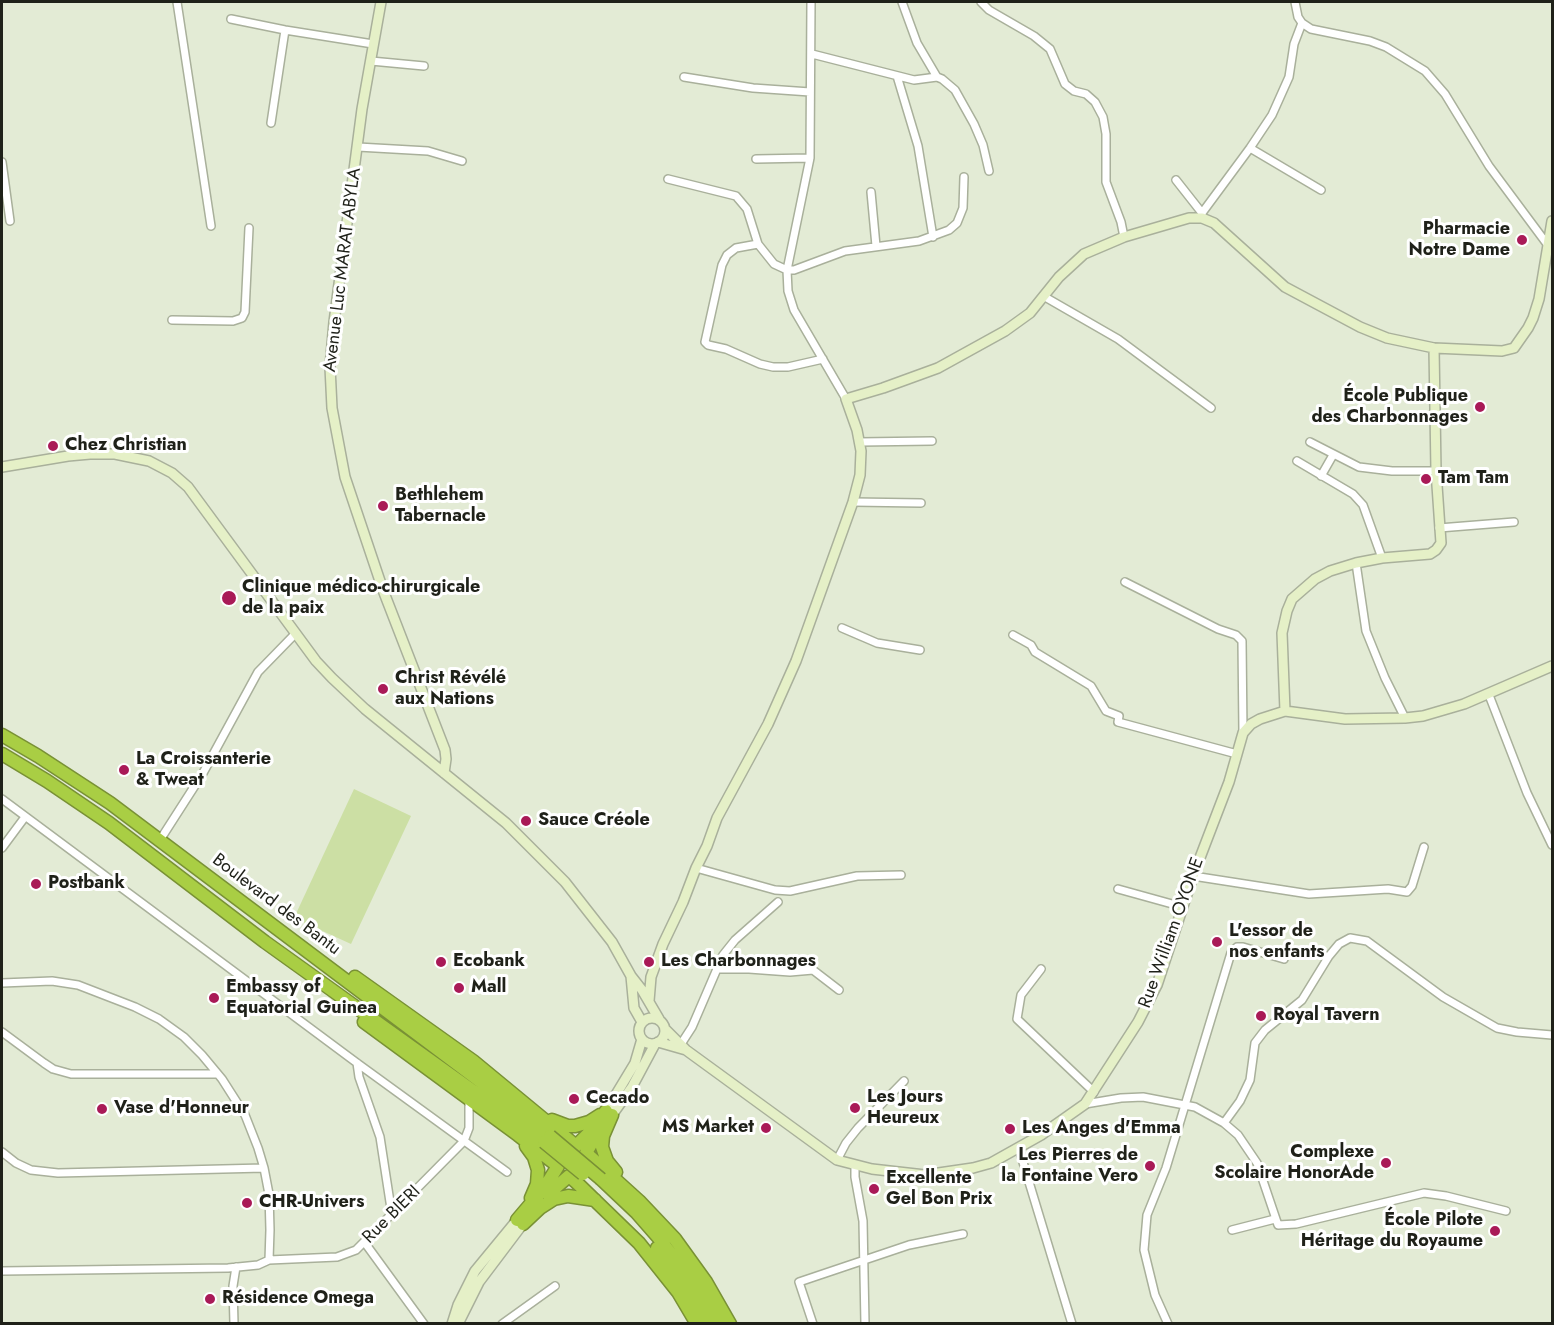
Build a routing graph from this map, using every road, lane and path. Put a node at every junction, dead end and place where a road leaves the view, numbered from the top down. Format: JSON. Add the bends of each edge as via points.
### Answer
{"nodes":[{"id":1,"x":177,"y":2,"type":"edge"},
{"id":2,"x":381,"y":2,"type":"edge"},
{"id":3,"x":811,"y":2,"type":"edge"},
{"id":4,"x":902,"y":2,"type":"edge"},
{"id":5,"x":981,"y":2,"type":"edge"},
{"id":6,"x":1295,"y":2,"type":"edge"},
{"id":7,"x":231,"y":19,"type":"dead end"},
{"id":8,"x":1302,"y":23,"type":"junction"},
{"id":9,"x":285,"y":30,"type":"junction"},
{"id":10,"x":373,"y":44,"type":"junction"},
{"id":11,"x":812,"y":54,"type":"junction"},
{"id":12,"x":371,"y":61,"type":"junction"},
{"id":13,"x":424,"y":66,"type":"dead end"},
{"id":14,"x":897,"y":76,"type":"junction"},
{"id":15,"x":937,"y":77,"type":"junction"},
{"id":16,"x":684,"y":78,"type":"dead end"},
{"id":17,"x":810,"y":92,"type":"junction"},
{"id":18,"x":271,"y":123,"type":"dead end"},
{"id":19,"x":358,"y":147,"type":"junction"},
{"id":20,"x":1250,"y":148,"type":"junction"},
{"id":21,"x":756,"y":159,"type":"dead end"},
{"id":22,"x":810,"y":159,"type":"junction"},
{"id":23,"x":462,"y":161,"type":"dead end"},
{"id":24,"x":2,"y":162,"type":"edge"},
{"id":25,"x":989,"y":171,"type":"dead end"},
{"id":26,"x":963,"y":177,"type":"dead end"},
{"id":27,"x":668,"y":179,"type":"dead end"},
{"id":28,"x":1176,"y":180,"type":"dead end"},
{"id":29,"x":1321,"y":190,"type":"dead end"},
{"id":30,"x":871,"y":192,"type":"dead end"},
{"id":31,"x":1202,"y":215,"type":"junction"},
{"id":32,"x":10,"y":221,"type":"dead end"},
{"id":33,"x":1552,"y":221,"type":"edge"},
{"id":34,"x":211,"y":226,"type":"dead end"},
{"id":35,"x":249,"y":228,"type":"dead end"},
{"id":36,"x":933,"y":237,"type":"junction"},
{"id":37,"x":1124,"y":237,"type":"junction"},
{"id":38,"x":758,"y":244,"type":"junction"},
{"id":39,"x":1547,"y":244,"type":"junction"},
{"id":40,"x":876,"y":246,"type":"junction"},
{"id":41,"x":787,"y":270,"type":"junction"},
{"id":42,"x":1045,"y":297,"type":"junction"},
{"id":43,"x":172,"y":320,"type":"dead end"},
{"id":44,"x":1434,"y":348,"type":"junction"},
{"id":45,"x":823,"y":358,"type":"junction"},
{"id":46,"x":846,"y":399,"type":"junction"},
{"id":47,"x":1211,"y":408,"type":"dead end"},
{"id":48,"x":932,"y":441,"type":"dead end"},
{"id":49,"x":860,"y":442,"type":"junction"},
{"id":50,"x":1310,"y":442,"type":"dead end"},
{"id":51,"x":1333,"y":454,"type":"junction"},
{"id":52,"x":1297,"y":461,"type":"dead end"},
{"id":53,"x":2,"y":467,"type":"edge"},
{"id":54,"x":1436,"y":471,"type":"junction"},
{"id":55,"x":1321,"y":476,"type":"junction"},
{"id":56,"x":853,"y":502,"type":"junction"},
{"id":57,"x":921,"y":503,"type":"dead end"},
{"id":58,"x":1514,"y":522,"type":"dead end"},
{"id":59,"x":1439,"y":528,"type":"junction"},
{"id":60,"x":1382,"y":558,"type":"junction"},
{"id":61,"x":1356,"y":563,"type":"junction"},
{"id":62,"x":1125,"y":582,"type":"dead end"},
{"id":63,"x":842,"y":628,"type":"dead end"},
{"id":64,"x":296,"y":633,"type":"junction"},
{"id":65,"x":1013,"y":635,"type":"dead end"},
{"id":66,"x":920,"y":650,"type":"dead end"},
{"id":67,"x":1552,"y":666,"type":"edge"},
{"id":68,"x":1490,"y":695,"type":"junction"},
{"id":69,"x":1286,"y":711,"type":"junction"},
{"id":70,"x":1405,"y":718,"type":"junction"},
{"id":71,"x":1243,"y":733,"type":"junction"},
{"id":72,"x":2,"y":735,"type":"edge"},
{"id":73,"x":2,"y":754,"type":"edge"},
{"id":74,"x":1237,"y":754,"type":"junction"},
{"id":75,"x":444,"y":773,"type":"junction"},
{"id":76,"x":2,"y":799,"type":"edge"},
{"id":77,"x":25,"y":817,"type":"junction"},
{"id":78,"x":160,"y":840,"type":"junction"},
{"id":79,"x":1552,"y":845,"type":"edge"},
{"id":80,"x":1424,"y":847,"type":"dead end"},
{"id":81,"x":2,"y":848,"type":"edge"},
{"id":82,"x":696,"y":868,"type":"junction"},
{"id":83,"x":901,"y":875,"type":"dead end"},
{"id":84,"x":1193,"y":876,"type":"junction"},
{"id":85,"x":1118,"y":888,"type":"dead end"},
{"id":86,"x":778,"y":902,"type":"dead end"},
{"id":87,"x":1183,"y":907,"type":"junction"},
{"id":88,"x":276,"y":927,"type":"junction"},
{"id":89,"x":265,"y":942,"type":"junction"},
{"id":90,"x":1284,"y":959,"type":"dead end"},
{"id":91,"x":718,"y":969,"type":"junction"},
{"id":92,"x":1041,"y":969,"type":"dead end"},
{"id":93,"x":631,"y":976,"type":"junction"},
{"id":94,"x":2,"y":983,"type":"edge"},
{"id":95,"x":839,"y":990,"type":"dead end"},
{"id":96,"x":649,"y":1001,"type":"junction"},
{"id":97,"x":659,"y":1019,"type":"junction"},
{"id":98,"x":642,"y":1022,"type":"junction"},
{"id":99,"x":666,"y":1030,"type":"junction"},
{"id":100,"x":2,"y":1032,"type":"edge"},
{"id":101,"x":1552,"y":1035,"type":"edge"},
{"id":102,"x":642,"y":1039,"type":"junction"},
{"id":103,"x":657,"y":1043,"type":"junction"},
{"id":104,"x":684,"y":1047,"type":"junction"},
{"id":105,"x":357,"y":1063,"type":"junction"},
{"id":106,"x":217,"y":1074,"type":"junction"},
{"id":107,"x":904,"y":1082,"type":"dead end"},
{"id":108,"x":1094,"y":1092,"type":"junction"},
{"id":109,"x":469,"y":1100,"type":"junction"},
{"id":110,"x":1085,"y":1104,"type":"junction"},
{"id":111,"x":1186,"y":1105,"type":"junction"},
{"id":112,"x":533,"y":1110,"type":"junction"},
{"id":113,"x":609,"y":1113,"type":"junction"},
{"id":114,"x":1224,"y":1123,"type":"junction"},
{"id":115,"x":518,"y":1135,"type":"junction"},
{"id":116,"x":547,"y":1139,"type":"junction"},
{"id":117,"x":464,"y":1141,"type":"junction"},
{"id":118,"x":581,"y":1149,"type":"junction"},
{"id":119,"x":1019,"y":1149,"type":"junction"},
{"id":120,"x":2,"y":1152,"type":"edge"},
{"id":121,"x":837,"y":1160,"type":"junction"},
{"id":122,"x":558,"y":1166,"type":"junction"},
{"id":123,"x":855,"y":1166,"type":"junction"},
{"id":124,"x":264,"y":1168,"type":"junction"},
{"id":125,"x":507,"y":1172,"type":"dead end"},
{"id":126,"x":569,"y":1176,"type":"junction"},
{"id":127,"x":598,"y":1182,"type":"junction"},
{"id":128,"x":595,"y":1200,"type":"junction"},
{"id":129,"x":639,"y":1201,"type":"junction"},
{"id":130,"x":1506,"y":1211,"type":"dead end"},
{"id":131,"x":392,"y":1215,"type":"junction"},
{"id":132,"x":1275,"y":1219,"type":"junction"},
{"id":133,"x":520,"y":1223,"type":"junction"},
{"id":134,"x":1232,"y":1230,"type":"dead end"},
{"id":135,"x":963,"y":1234,"type":"dead end"},
{"id":136,"x":365,"y":1243,"type":"junction"},
{"id":137,"x":865,"y":1259,"type":"junction"},
{"id":138,"x":269,"y":1260,"type":"junction"},
{"id":139,"x":236,"y":1267,"type":"junction"},
{"id":140,"x":2,"y":1271,"type":"edge"},
{"id":141,"x":555,"y":1286,"type":"dead end"},
{"id":142,"x":865,"y":1322,"type":"edge"},
{"id":143,"x":234,"y":1323,"type":"edge"},
{"id":144,"x":424,"y":1323,"type":"edge"},
{"id":145,"x":452,"y":1323,"type":"edge"},
{"id":146,"x":458,"y":1323,"type":"edge"},
{"id":147,"x":502,"y":1323,"type":"edge"},
{"id":148,"x":697,"y":1323,"type":"edge"},
{"id":149,"x":707,"y":1323,"type":"edge"},
{"id":150,"x":718,"y":1323,"type":"edge"},
{"id":151,"x":730,"y":1323,"type":"edge"},
{"id":152,"x":813,"y":1323,"type":"edge"},
{"id":153,"x":874,"y":1323,"type":"edge"},
{"id":154,"x":1072,"y":1323,"type":"edge"},
{"id":155,"x":1168,"y":1323,"type":"edge"}],
"edges":[{"from":1,"to":34,"type":"street"},
{"from":2,"to":10,"type":"street","name":"Avenue Luc MARAT ABYLA"},
{"from":3,"to":11,"type":"street"},
{"from":4,"to":15,"type":"street","via":[[917,42]]},
{"from":5,"to":37,"type":"street","via":[[1050,50],[1065,84],[1095,102],[1106,134],[1106,182]]},
{"from":6,"to":8,"type":"street"},
{"from":7,"to":9,"type":"street"},
{"from":8,"to":20,"type":"street","via":[[1285,89]]},
{"from":8,"to":39,"type":"street","via":[[1311,29],[1386,47],[1425,71],[1445,94],[1490,166]]},
{"from":9,"to":10,"type":"street"},
{"from":9,"to":18,"type":"street"},
{"from":10,"to":12,"type":"street","name":"Avenue Luc MARAT ABYLA"},
{"from":11,"to":14,"type":"street"},
{"from":11,"to":17,"type":"street"},
{"from":12,"to":13,"type":"street"},
{"from":12,"to":19,"type":"street","name":"Avenue Luc MARAT ABYLA"},
{"from":14,"to":15,"type":"street","via":[[914,80]]},
{"from":14,"to":36,"type":"street","via":[[918,146]]},
{"from":15,"to":25,"type":"street","via":[[955,90],[963,103],[983,145]]},
{"from":16,"to":17,"type":"street"},
{"from":17,"to":22,"type":"street"},
{"from":19,"to":23,"type":"street","via":[[428,151]]},
{"from":19,"to":75,"type":"street","name":"Avenue Luc MARAT ABYLA","via":[[334,322],[332,408],[345,477],[445,750]]},
{"from":20,"to":29,"type":"street"},
{"from":20,"to":31,"type":"street"},
{"from":21,"to":22,"type":"street"},
{"from":22,"to":41,"type":"street"},
{"from":24,"to":32,"type":"street"},
{"from":26,"to":36,"type":"street","via":[[963,208],[957,223]]},
{"from":27,"to":38,"type":"street","via":[[736,196],[747,209]]},
{"from":28,"to":31,"type":"street"},
{"from":30,"to":40,"type":"street"},
{"from":31,"to":37,"type":"street"},
{"from":31,"to":44,"type":"street","via":[[1298,295],[1378,334]]},
{"from":33,"to":39,"type":"street"},
{"from":35,"to":43,"type":"street","via":[[242,318]]},
{"from":36,"to":40,"type":"street"},
{"from":37,"to":42,"type":"street","via":[[1084,254],[1059,277]]},
{"from":38,"to":41,"type":"street","via":[[774,264]]},
{"from":38,"to":45,"type":"street","via":[[736,248],[722,264],[705,342],[773,367]]},
{"from":39,"to":44,"type":"street","via":[[1536,308],[1514,348]]},
{"from":40,"to":41,"type":"street","via":[[845,251]]},
{"from":41,"to":45,"type":"street","via":[[794,310]]},
{"from":42,"to":46,"type":"street","via":[[1022,320],[958,358]]},
{"from":42,"to":47,"type":"street","via":[[1118,339]]},
{"from":44,"to":54,"type":"street"},
{"from":45,"to":46,"type":"street"},
{"from":46,"to":49,"type":"street"},
{"from":48,"to":49,"type":"street"},
{"from":49,"to":56,"type":"street","via":[[861,462]]},
{"from":50,"to":51,"type":"street"},
{"from":51,"to":54,"type":"street","via":[[1359,467]]},
{"from":51,"to":55,"type":"street"},
{"from":52,"to":55,"type":"street"},
{"from":53,"to":64,"type":"street","via":[[68,456],[115,454],[149,462],[172,473],[188,487]]},
{"from":54,"to":59,"type":"street"},
{"from":55,"to":60,"type":"street","via":[[1353,494],[1363,505]]},
{"from":56,"to":57,"type":"street"},
{"from":56,"to":82,"type":"street","via":[[796,661]]},
{"from":58,"to":59,"type":"street"},
{"from":59,"to":60,"type":"street","via":[[1441,543],[1430,554]]},
{"from":60,"to":61,"type":"street"},
{"from":61,"to":69,"type":"street","via":[[1315,579],[1290,605],[1282,633]]},
{"from":61,"to":70,"type":"street","via":[[1366,631]]},
{"from":62,"to":71,"type":"street","via":[[1242,641]]},
{"from":63,"to":66,"type":"street","via":[[877,643]]},
{"from":64,"to":75,"type":"street","via":[[348,694]]},
{"from":64,"to":78,"type":"street","via":[[258,672],[203,773]]},
{"from":65,"to":74,"type":"street","via":[[1091,686],[1106,711],[1119,716],[1118,722]]},
{"from":67,"to":68,"type":"street"},
{"from":68,"to":70,"type":"street","via":[[1444,711]]},
{"from":68,"to":79,"type":"street","via":[[1527,793]]},
{"from":69,"to":70,"type":"street","via":[[1345,720]]},
{"from":69,"to":71,"type":"street","via":[[1260,719]]},
{"from":71,"to":74,"type":"street","name":"Rue William OYONE"},
{"from":72,"to":78,"type":"highway","name":"Boulevard des Bantu"},
{"from":73,"to":89,"type":"highway","name":"Boulevard des Bantu","via":[[109,823]]},
{"from":74,"to":84,"type":"street","name":"Rue William OYONE"},
{"from":75,"to":93,"type":"street","via":[[506,823],[565,882],[612,942]]},
{"from":76,"to":77,"type":"street"},
{"from":77,"to":81,"type":"street"},
{"from":77,"to":105,"type":"street"},
{"from":78,"to":88,"type":"highway","name":"Boulevard des Bantu"},
{"from":80,"to":84,"type":"street","via":[[1407,892],[1388,889],[1309,894]]},
{"from":82,"to":83,"type":"street","via":[[789,891],[857,876]]},
{"from":82,"to":96,"type":"street","via":[[654,969]]},
{"from":84,"to":87,"type":"street","name":"Rue William OYONE"},
{"from":85,"to":87,"type":"street"},
{"from":86,"to":91,"type":"street","via":[[735,940]]},
{"from":87,"to":108,"type":"street","name":"Rue William OYONE","via":[[1157,985]]},
{"from":88,"to":112,"type":"highway","via":[[392,1003]]},
{"from":88,"to":116,"type":"highway","name":"Boulevard des Bantu"},
{"from":89,"to":109,"type":"highway","via":[[284,961]]},
{"from":89,"to":116,"type":"highway","name":"Boulevard des Bantu"},
{"from":90,"to":111,"type":"street","via":[[1243,947],[1231,953]]},
{"from":91,"to":95,"type":"street","via":[[813,970]]},
{"from":91,"to":104,"type":"street"},
{"from":92,"to":108,"type":"street","via":[[1022,994],[1017,1019]]},
{"from":93,"to":96,"type":"street"},
{"from":93,"to":98,"type":"street","via":[[634,1008]]},
{"from":94,"to":106,"type":"street","via":[[66,983],[122,1001],[159,1019],[184,1037]]},
{"from":96,"to":97,"type":"street"},
{"from":97,"to":98,"type":"street","via":[[652,1017]]},
{"from":97,"to":99,"type":"street"},
{"from":98,"to":102,"type":"street"},
{"from":99,"to":103,"type":"street"},
{"from":99,"to":104,"type":"street"},
{"from":100,"to":106,"type":"street","via":[[44,1063],[71,1074]]},
{"from":101,"to":114,"type":"street","via":[[1497,1028],[1443,997],[1366,941],[1350,938],[1329,956],[1302,1000],[1254,1043],[1250,1080]]},
{"from":102,"to":103,"type":"street"},
{"from":102,"to":113,"type":"street","via":[[635,1063]]},
{"from":103,"to":104,"type":"street"},
{"from":103,"to":113,"type":"street","via":[[632,1087]]},
{"from":104,"to":121,"type":"street","name":"Rue William OYONE"},
{"from":105,"to":117,"type":"street"},
{"from":105,"to":131,"type":"street","via":[[380,1137]]},
{"from":106,"to":124,"type":"street","via":[[245,1114]]},
{"from":107,"to":121,"type":"street","via":[[858,1128]]},
{"from":108,"to":110,"type":"street","name":"Rue William OYONE"},
{"from":109,"to":115,"type":"highway"},
{"from":109,"to":117,"type":"street","via":[[469,1128]]},
{"from":110,"to":111,"type":"street","via":[[1143,1097]]},
{"from":110,"to":119,"type":"street","name":"Rue William OYONE"},
{"from":111,"to":114,"type":"street"},
{"from":111,"to":155,"type":"street","via":[[1144,1232],[1144,1250],[1155,1295]]},
{"from":112,"to":113,"type":"highway","via":[[568,1126]]},
{"from":112,"to":118,"type":"highway"},
{"from":113,"to":118,"type":"highway","via":[[586,1137]]},
{"from":113,"to":129,"type":"highway","via":[[603,1153]]},
{"from":114,"to":132,"type":"street","via":[[1238,1135],[1257,1163]]},
{"from":115,"to":122,"type":"highway"},
{"from":115,"to":133,"type":"highway","via":[[534,1157],[538,1176]]},
{"from":116,"to":127,"type":"highway","bridge":true},
{"from":117,"to":125,"type":"street"},
{"from":117,"to":131,"type":"street","name":"Rue BIERI"},
{"from":118,"to":122,"type":"highway","via":[[567,1146],[557,1158]]},
{"from":118,"to":126,"type":"highway","via":[[588,1162],[585,1170]]},
{"from":118,"to":129,"type":"highway"},
{"from":119,"to":123,"type":"street","name":"Rue William OYONE","via":[[982,1166],[941,1174],[905,1174]]},
{"from":119,"to":154,"type":"street"},
{"from":120,"to":124,"type":"street","via":[[24,1167],[47,1173]]},
{"from":121,"to":123,"type":"street","name":"Rue William OYONE"},
{"from":122,"to":126,"type":"highway"},
{"from":122,"to":133,"type":"highway"},
{"from":123,"to":137,"type":"street"},
{"from":124,"to":138,"type":"street"},
{"from":126,"to":128,"type":"highway"},
{"from":126,"to":133,"type":"highway"},
{"from":127,"to":149,"type":"highway","via":[[648,1236]]},
{"from":127,"to":150,"type":"highway","via":[[637,1213],[658,1237]]},
{"from":128,"to":133,"type":"highway","via":[[568,1196],[554,1199]]},
{"from":128,"to":148,"type":"highway","via":[[658,1265]]},
{"from":129,"to":151,"type":"highway","via":[[690,1257]]},
{"from":130,"to":132,"type":"street","via":[[1424,1193],[1290,1225],[1278,1225]]},
{"from":131,"to":136,"type":"street","name":"Rue BIERI"},
{"from":132,"to":134,"type":"street"},
{"from":133,"to":145,"type":"street","via":[[475,1271]]},
{"from":133,"to":146,"type":"street","via":[[479,1282]]},
{"from":135,"to":137,"type":"street","via":[[928,1239]]},
{"from":136,"to":138,"type":"street","name":"Rue BIERI","via":[[337,1257]]},
{"from":136,"to":144,"type":"street"},
{"from":137,"to":142,"type":"street"},
{"from":137,"to":152,"type":"street","via":[[800,1282]]},
{"from":138,"to":139,"type":"street","name":"Rue BIERI"},
{"from":139,"to":140,"type":"street","name":"Rue BIERI"},
{"from":139,"to":143,"type":"street"},
{"from":141,"to":147,"type":"street"},
{"from":142,"to":153,"type":"street"}]}
